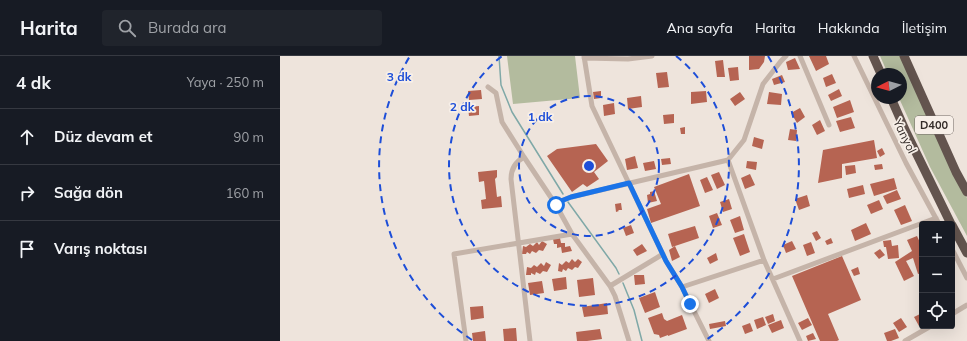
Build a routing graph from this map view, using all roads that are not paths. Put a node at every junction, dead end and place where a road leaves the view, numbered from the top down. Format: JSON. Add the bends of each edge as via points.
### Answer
{"nodes":[{"id":1,"x":652,"y":56,"type":"edge"},
{"id":2,"x":786,"y":56,"type":"edge"},
{"id":3,"x":800,"y":56,"type":"edge"},
{"id":4,"x":854,"y":56,"type":"edge"},
{"id":5,"x":873,"y":56,"type":"edge"},
{"id":6,"x":904,"y":56,"type":"edge"},
{"id":7,"x":584,"y":57,"type":"edge"},
{"id":8,"x":878,"y":68,"type":"edge"},
{"id":9,"x":488,"y":87,"type":"dead end"},
{"id":10,"x":894,"y":104,"type":"edge"},
{"id":11,"x":829,"y":125,"type":"dead end"},
{"id":12,"x":524,"y":157,"type":"junction"},
{"id":13,"x":728,"y":160,"type":"junction"},
{"id":14,"x":629,"y":183,"type":"junction"},
{"id":15,"x":967,"y":192,"type":"edge"},
{"id":16,"x":556,"y":205,"type":"junction"},
{"id":17,"x":936,"y":218,"type":"junction"},
{"id":18,"x":938,"y":221,"type":"edge"},
{"id":19,"x":950,"y":221,"type":"edge"},
{"id":20,"x":955,"y":231,"type":"edge"},
{"id":21,"x":572,"y":234,"type":"junction"},
{"id":22,"x":518,"y":244,"type":"junction"},
{"id":23,"x":967,"y":253,"type":"edge"},
{"id":24,"x":663,"y":254,"type":"junction"},
{"id":25,"x":955,"y":255,"type":"edge"},
{"id":26,"x":764,"y":260,"type":"junction"},
{"id":27,"x":967,"y":278,"type":"edge"},
{"id":28,"x":773,"y":279,"type":"junction"},
{"id":29,"x":610,"y":286,"type":"junction"},
{"id":30,"x":682,"y":287,"type":"junction"},
{"id":31,"x":967,"y":305,"type":"edge"},
{"id":32,"x":955,"y":312,"type":"edge"},
{"id":33,"x":926,"y":329,"type":"edge"},
{"id":34,"x":466,"y":341,"type":"edge"},
{"id":35,"x":530,"y":341,"type":"edge"},
{"id":36,"x":629,"y":341,"type":"edge"},
{"id":37,"x":709,"y":341,"type":"edge"},
{"id":38,"x":800,"y":341,"type":"edge"},
{"id":39,"x":905,"y":341,"type":"edge"}],
"edges":[{"from":1,"to":7,"type":"street","via":[[628,59]]},
{"from":2,"to":13,"type":"street","via":[[763,84],[744,140]]},
{"from":3,"to":11,"type":"street"},
{"from":4,"to":17,"type":"street","name":"Yanyol"},
{"from":5,"to":8,"type":"highway"},
{"from":6,"to":15,"type":"highway","number":"D400"},
{"from":7,"to":14,"type":"street","via":[[592,106]]},
{"from":9,"to":12,"type":"street","via":[[496,93],[502,122]]},
{"from":10,"to":19,"type":"highway","number":"D400"},
{"from":12,"to":16,"type":"street"},
{"from":12,"to":22,"type":"street","via":[[515,164],[511,175]]},
{"from":13,"to":14,"type":"street"},
{"from":13,"to":26,"type":"street"},
{"from":14,"to":16,"type":"street","via":[[571,197]]},
{"from":14,"to":24,"type":"street"},
{"from":16,"to":21,"type":"street"},
{"from":17,"to":18,"type":"street","name":"Yanyol"},
{"from":17,"to":28,"type":"street"},
{"from":20,"to":23,"type":"highway","number":"D400"},
{"from":21,"to":22,"type":"street"},
{"from":21,"to":29,"type":"street"},
{"from":22,"to":34,"type":"street","via":[[454,254]]},
{"from":22,"to":35,"type":"street"},
{"from":24,"to":29,"type":"street"},
{"from":24,"to":30,"type":"street"},
{"from":25,"to":27,"type":"street"},
{"from":26,"to":28,"type":"street"},
{"from":26,"to":30,"type":"street"},
{"from":28,"to":38,"type":"street"},
{"from":29,"to":36,"type":"street"},
{"from":30,"to":37,"type":"street"},
{"from":31,"to":32,"type":"street"},
{"from":33,"to":39,"type":"street"}]}
